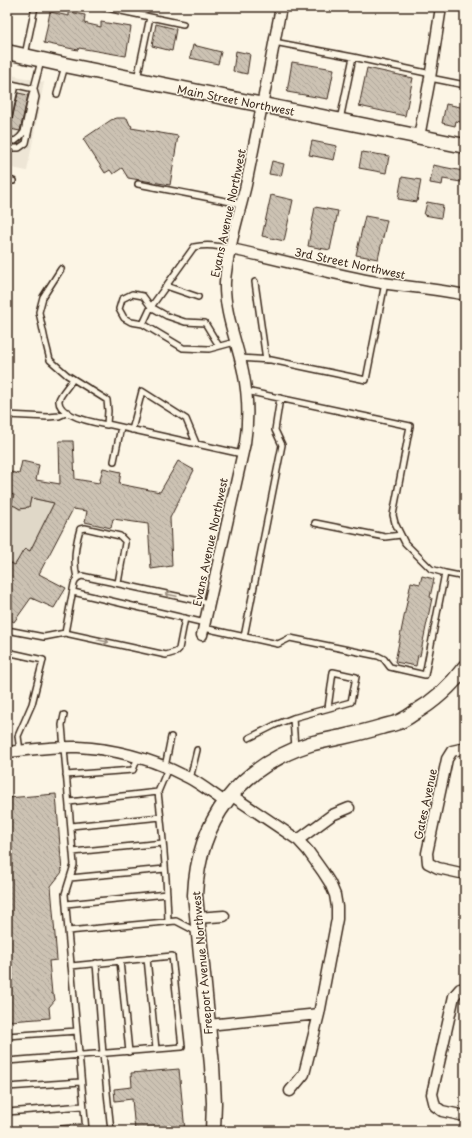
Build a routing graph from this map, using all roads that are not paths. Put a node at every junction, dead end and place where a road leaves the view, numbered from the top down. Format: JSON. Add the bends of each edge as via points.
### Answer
{"nodes":[{"id":1,"x":34,"y":7,"type":"edge"},
{"id":2,"x":102,"y":7,"type":"edge"},
{"id":3,"x":281,"y":7,"type":"edge"},
{"id":4,"x":441,"y":7,"type":"edge"},
{"id":5,"x":150,"y":17,"type":"junction"},
{"id":6,"x":183,"y":24,"type":"dead end"},
{"id":7,"x":274,"y":42,"type":"junction"},
{"id":8,"x":7,"y":52,"type":"edge"},
{"id":9,"x":25,"y":56,"type":"junction"},
{"id":10,"x":353,"y":58,"type":"junction"},
{"id":11,"x":41,"y":60,"type":"junction"},
{"id":12,"x":65,"y":66,"type":"junction"},
{"id":13,"x":430,"y":76,"type":"junction"},
{"id":14,"x":137,"y":80,"type":"junction"},
{"id":15,"x":7,"y":83,"type":"edge"},
{"id":16,"x":16,"y":85,"type":"junction"},
{"id":17,"x":465,"y":85,"type":"edge"},
{"id":18,"x":34,"y":89,"type":"junction"},
{"id":19,"x":57,"y":94,"type":"dead end"},
{"id":20,"x":262,"y":106,"type":"junction"},
{"id":21,"x":340,"y":121,"type":"junction"},
{"id":22,"x":7,"y":124,"type":"edge"},
{"id":23,"x":419,"y":137,"type":"junction"},
{"id":24,"x":7,"y":138,"type":"edge"},
{"id":25,"x":465,"y":146,"type":"edge"},
{"id":26,"x":7,"y":148,"type":"edge"},
{"id":27,"x":7,"y":180,"type":"edge"},
{"id":28,"x":13,"y":181,"type":"dead end"},
{"id":29,"x":138,"y":184,"type":"dead end"},
{"id":30,"x":241,"y":204,"type":"junction"},
{"id":31,"x":231,"y":249,"type":"junction"},
{"id":32,"x":61,"y":269,"type":"dead end"},
{"id":33,"x":255,"y":282,"type":"dead end"},
{"id":34,"x":385,"y":283,"type":"junction"},
{"id":35,"x":166,"y":286,"type":"junction"},
{"id":36,"x":465,"y":295,"type":"edge"},
{"id":37,"x":198,"y":297,"type":"dead end"},
{"id":38,"x":151,"y":307,"type":"junction"},
{"id":39,"x":143,"y":324,"type":"junction"},
{"id":40,"x":235,"y":342,"type":"junction"},
{"id":41,"x":219,"y":346,"type":"junction"},
{"id":42,"x":239,"y":358,"type":"junction"},
{"id":43,"x":266,"y":360,"type":"junction"},
{"id":44,"x":73,"y":379,"type":"junction"},
{"id":45,"x":246,"y":391,"type":"junction"},
{"id":46,"x":280,"y":398,"type":"junction"},
{"id":47,"x":68,"y":412,"type":"junction"},
{"id":48,"x":7,"y":415,"type":"edge"},
{"id":49,"x":107,"y":425,"type":"junction"},
{"id":50,"x":121,"y":428,"type":"junction"},
{"id":51,"x":132,"y":430,"type":"junction"},
{"id":52,"x":196,"y":444,"type":"junction"},
{"id":53,"x":242,"y":454,"type":"junction"},
{"id":54,"x":114,"y":461,"type":"dead end"},
{"id":55,"x":315,"y":523,"type":"dead end"},
{"id":56,"x":401,"y":535,"type":"junction"},
{"id":57,"x":445,"y":573,"type":"junction"},
{"id":58,"x":80,"y":577,"type":"junction"},
{"id":59,"x":465,"y":577,"type":"edge"},
{"id":60,"x":118,"y":583,"type":"junction"},
{"id":61,"x":73,"y":592,"type":"junction"},
{"id":62,"x":210,"y":603,"type":"junction"},
{"id":63,"x":185,"y":618,"type":"junction"},
{"id":64,"x":204,"y":629,"type":"junction"},
{"id":65,"x":7,"y":630,"type":"edge"},
{"id":66,"x":65,"y":633,"type":"junction"},
{"id":67,"x":244,"y":637,"type":"junction"},
{"id":68,"x":7,"y":652,"type":"edge"},
{"id":69,"x":465,"y":667,"type":"edge"},
{"id":70,"x":328,"y":708,"type":"junction"},
{"id":71,"x":64,"y":715,"type":"dead end"},
{"id":72,"x":293,"y":718,"type":"junction"},
{"id":73,"x":171,"y":737,"type":"dead end"},
{"id":74,"x":249,"y":738,"type":"dead end"},
{"id":75,"x":64,"y":748,"type":"junction"},
{"id":76,"x":296,"y":749,"type":"junction"},
{"id":77,"x":197,"y":750,"type":"dead end"},
{"id":78,"x":465,"y":750,"type":"edge"},
{"id":79,"x":20,"y":751,"type":"junction"},
{"id":80,"x":7,"y":752,"type":"edge"},
{"id":81,"x":138,"y":757,"type":"junction"},
{"id":82,"x":166,"y":768,"type":"junction"},
{"id":83,"x":66,"y":775,"type":"junction"},
{"id":84,"x":190,"y":779,"type":"junction"},
{"id":85,"x":158,"y":792,"type":"junction"},
{"id":86,"x":228,"y":798,"type":"junction"},
{"id":87,"x":69,"y":802,"type":"junction"},
{"id":88,"x":349,"y":808,"type":"dead end"},
{"id":89,"x":161,"y":817,"type":"junction"},
{"id":90,"x":71,"y":826,"type":"junction"},
{"id":91,"x":298,"y":840,"type":"junction"},
{"id":92,"x":163,"y":843,"type":"junction"},
{"id":93,"x":73,"y":852,"type":"junction"},
{"id":94,"x":165,"y":869,"type":"junction"},
{"id":95,"x":465,"y":874,"type":"edge"},
{"id":96,"x":70,"y":878,"type":"junction"},
{"id":97,"x":167,"y":894,"type":"junction"},
{"id":98,"x":66,"y":904,"type":"junction"},
{"id":99,"x":224,"y":916,"type":"dead end"},
{"id":100,"x":196,"y":918,"type":"junction"},
{"id":101,"x":168,"y":922,"type":"junction"},
{"id":102,"x":68,"y":931,"type":"junction"},
{"id":103,"x":198,"y":933,"type":"junction"},
{"id":104,"x":147,"y":958,"type":"junction"},
{"id":105,"x":120,"y":961,"type":"junction"},
{"id":106,"x":96,"y":963,"type":"junction"},
{"id":107,"x":71,"y":966,"type":"junction"},
{"id":108,"x":463,"y":988,"type":"edge"},
{"id":109,"x":319,"y":1014,"type":"junction"},
{"id":110,"x":208,"y":1025,"type":"junction"},
{"id":111,"x":77,"y":1030,"type":"junction"},
{"id":112,"x":7,"y":1036,"type":"edge"},
{"id":113,"x":156,"y":1049,"type":"junction"},
{"id":114,"x":129,"y":1052,"type":"junction"},
{"id":115,"x":103,"y":1054,"type":"junction"},
{"id":116,"x":79,"y":1056,"type":"junction"},
{"id":117,"x":7,"y":1061,"type":"edge"},
{"id":118,"x":81,"y":1082,"type":"junction"},
{"id":119,"x":7,"y":1087,"type":"edge"},
{"id":120,"x":290,"y":1091,"type":"dead end"},
{"id":121,"x":83,"y":1106,"type":"junction"},
{"id":122,"x":7,"y":1112,"type":"edge"},
{"id":123,"x":465,"y":1116,"type":"edge"},
{"id":124,"x":85,"y":1129,"type":"edge"},
{"id":125,"x":39,"y":1131,"type":"edge"},
{"id":126,"x":111,"y":1131,"type":"edge"},
{"id":127,"x":213,"y":1131,"type":"edge"}],
"edges":[{"from":1,"to":9,"type":"lane"},
{"from":2,"to":5,"type":"lane"},
{"from":3,"to":7,"type":"street","name":"Evans Avenue Northwest"},
{"from":4,"to":13,"type":"street"},
{"from":5,"to":6,"type":"lane"},
{"from":5,"to":14,"type":"lane"},
{"from":7,"to":10,"type":"lane"},
{"from":7,"to":20,"type":"street","name":"Evans Avenue Northwest"},
{"from":8,"to":9,"type":"street","name":"Main Street Northwest"},
{"from":9,"to":11,"type":"street","name":"Main Street Northwest"},
{"from":10,"to":13,"type":"lane"},
{"from":10,"to":21,"type":"lane"},
{"from":11,"to":12,"type":"street","name":"Main Street Northwest"},
{"from":11,"to":18,"type":"lane"},
{"from":12,"to":14,"type":"street","name":"Main Street Northwest"},
{"from":12,"to":19,"type":"lane"},
{"from":13,"to":17,"type":"lane"},
{"from":13,"to":23,"type":"street"},
{"from":14,"to":20,"type":"street","name":"Main Street Northwest"},
{"from":15,"to":16,"type":"lane"},
{"from":16,"to":18,"type":"lane"},
{"from":16,"to":22,"type":"lane"},
{"from":18,"to":24,"type":"lane","via":[[24,132],[15,140]]},
{"from":18,"to":26,"type":"lane","via":[[36,97],[26,143],[19,148]]},
{"from":20,"to":21,"type":"street","name":"Main Street Northwest"},
{"from":20,"to":30,"type":"street","name":"Evans Avenue Northwest"},
{"from":21,"to":23,"type":"street","name":"Main Street Northwest"},
{"from":23,"to":25,"type":"street","name":"Main Street Northwest"},
{"from":27,"to":28,"type":"lane"},
{"from":29,"to":30,"type":"lane"},
{"from":30,"to":31,"type":"street","name":"Evans Avenue Northwest"},
{"from":31,"to":34,"type":"street","name":"3rd Street Northwest"},
{"from":31,"to":35,"type":"lane","via":[[194,246]]},
{"from":31,"to":40,"type":"street","name":"Evans Avenue Northwest","via":[[225,283]]},
{"from":32,"to":44,"type":"lane","via":[[43,297],[39,312],[50,360]]},
{"from":33,"to":43,"type":"lane"},
{"from":34,"to":36,"type":"street","name":"3rd Street Northwest"},
{"from":34,"to":43,"type":"lane","via":[[366,380]]},
{"from":35,"to":37,"type":"lane"},
{"from":35,"to":38,"type":"lane"},
{"from":38,"to":39,"type":"lane"},
{"from":38,"to":39,"type":"lane","via":[[143,296],[132,294],[122,299],[119,309],[124,318]]},
{"from":38,"to":41,"type":"lane","via":[[185,322],[205,323]]},
{"from":39,"to":41,"type":"lane","via":[[183,348],[209,349]]},
{"from":40,"to":41,"type":"lane"},
{"from":40,"to":42,"type":"street","name":"Evans Avenue Northwest"},
{"from":42,"to":43,"type":"lane"},
{"from":42,"to":45,"type":"street","name":"Evans Avenue Northwest"},
{"from":44,"to":47,"type":"lane","via":[[59,399],[63,410]]},
{"from":44,"to":49,"type":"lane","via":[[107,400]]},
{"from":45,"to":46,"type":"lane"},
{"from":45,"to":53,"type":"street","name":"Evans Avenue Northwest","via":[[248,414]]},
{"from":46,"to":56,"type":"lane","via":[[410,426],[393,515]]},
{"from":46,"to":67,"type":"lane","via":[[275,430],[282,445]]},
{"from":47,"to":48,"type":"lane","via":[[48,417]]},
{"from":47,"to":49,"type":"lane","via":[[91,422]]},
{"from":49,"to":50,"type":"lane"},
{"from":50,"to":51,"type":"lane"},
{"from":50,"to":54,"type":"lane"},
{"from":51,"to":52,"type":"lane"},
{"from":51,"to":52,"type":"lane","via":[[142,391],[186,419]]},
{"from":52,"to":53,"type":"lane"},
{"from":53,"to":62,"type":"street","name":"Evans Avenue Northwest"},
{"from":55,"to":56,"type":"lane","via":[[385,537]]},
{"from":56,"to":57,"type":"lane","via":[[405,543],[431,569]]},
{"from":57,"to":59,"type":"lane"},
{"from":57,"to":67,"type":"lane","via":[[425,675],[390,667],[384,659],[371,655],[290,638],[278,644]]},
{"from":58,"to":60,"type":"lane"},
{"from":58,"to":60,"type":"lane","via":[[74,567],[76,543],[80,529],[85,528],[120,536],[125,540]]},
{"from":58,"to":61,"type":"lane","via":[[74,584]]},
{"from":62,"to":60,"type":"lane","one_way":true},
{"from":61,"to":63,"type":"lane"},
{"from":61,"to":66,"type":"lane"},
{"from":62,"to":64,"type":"street","name":"Evans Avenue Northwest"},
{"from":63,"to":64,"type":"lane"},
{"from":66,"to":63,"type":"lane","one_way":true,"via":[[166,655],[179,649]]},
{"from":64,"to":67,"type":"lane"},
{"from":65,"to":66,"type":"lane","via":[[44,637]]},
{"from":68,"to":79,"type":"lane","via":[[42,660],[32,704],[18,736]]},
{"from":69,"to":76,"type":"street","name":"Freeport Avenue Northwest","via":[[439,696],[401,721]]},
{"from":70,"to":70,"type":"lane","via":[[351,702],[356,677],[333,672]]},
{"from":70,"to":72,"type":"lane"},
{"from":71,"to":75,"type":"lane"},
{"from":72,"to":74,"type":"lane"},
{"from":72,"to":76,"type":"lane"},
{"from":73,"to":82,"type":"lane"},
{"from":75,"to":79,"type":"street"},
{"from":75,"to":81,"type":"street","via":[[97,749]]},
{"from":75,"to":83,"type":"lane"},
{"from":76,"to":86,"type":"street","name":"Freeport Avenue Northwest","via":[[257,770]]},
{"from":77,"to":84,"type":"lane"},
{"from":78,"to":95,"type":"street","name":"Gates Avenue","via":[[452,750],[447,759],[427,852],[428,863]]},
{"from":79,"to":80,"type":"street"},
{"from":81,"to":82,"type":"street"},
{"from":81,"to":83,"type":"lane","via":[[133,770]]},
{"from":82,"to":84,"type":"street"},
{"from":82,"to":85,"type":"lane"},
{"from":83,"to":87,"type":"lane"},
{"from":84,"to":86,"type":"street"},
{"from":85,"to":87,"type":"lane"},
{"from":85,"to":89,"type":"lane"},
{"from":86,"to":91,"type":"street"},
{"from":86,"to":100,"type":"street","name":"Freeport Avenue Northwest","via":[[210,826],[198,861],[195,889]]},
{"from":87,"to":90,"type":"lane"},
{"from":88,"to":91,"type":"street","via":[[332,815]]},
{"from":89,"to":90,"type":"lane"},
{"from":89,"to":92,"type":"lane"},
{"from":90,"to":93,"type":"lane"},
{"from":91,"to":109,"type":"street","via":[[330,883],[337,907]]},
{"from":92,"to":93,"type":"lane"},
{"from":92,"to":94,"type":"lane"},
{"from":93,"to":96,"type":"lane","via":[[74,865]]},
{"from":94,"to":96,"type":"lane"},
{"from":94,"to":97,"type":"lane"},
{"from":96,"to":98,"type":"lane","via":[[65,894]]},
{"from":97,"to":98,"type":"lane"},
{"from":97,"to":101,"type":"lane"},
{"from":98,"to":102,"type":"lane"},
{"from":99,"to":100,"type":"street"},
{"from":100,"to":103,"type":"street","name":"Freeport Avenue Northwest"},
{"from":101,"to":102,"type":"lane"},
{"from":101,"to":103,"type":"lane","via":[[176,921]]},
{"from":102,"to":107,"type":"lane"},
{"from":103,"to":110,"type":"street","name":"Freeport Avenue Northwest"},
{"from":104,"to":105,"type":"lane"},
{"from":104,"to":113,"type":"lane"},
{"from":104,"to":113,"type":"lane","via":[[172,956],[182,1047]]},
{"from":105,"to":106,"type":"lane"},
{"from":105,"to":114,"type":"lane"},
{"from":106,"to":107,"type":"lane"},
{"from":106,"to":115,"type":"lane"},
{"from":107,"to":111,"type":"lane"},
{"from":108,"to":123,"type":"street","via":[[454,996],[432,1094],[435,1106],[442,1111]]},
{"from":109,"to":110,"type":"street"},
{"from":109,"to":120,"type":"street","via":[[304,1074]]},
{"from":110,"to":127,"type":"street","name":"Freeport Avenue Northwest","via":[[214,1103]]},
{"from":111,"to":112,"type":"lane"},
{"from":111,"to":116,"type":"lane"},
{"from":113,"to":114,"type":"lane"},
{"from":114,"to":115,"type":"lane"},
{"from":115,"to":116,"type":"lane"},
{"from":115,"to":126,"type":"lane"},
{"from":116,"to":117,"type":"lane"},
{"from":116,"to":118,"type":"lane"},
{"from":118,"to":119,"type":"lane"},
{"from":118,"to":121,"type":"lane"},
{"from":121,"to":122,"type":"lane"},
{"from":121,"to":124,"type":"lane"},
{"from":124,"to":125,"type":"lane"}]}
